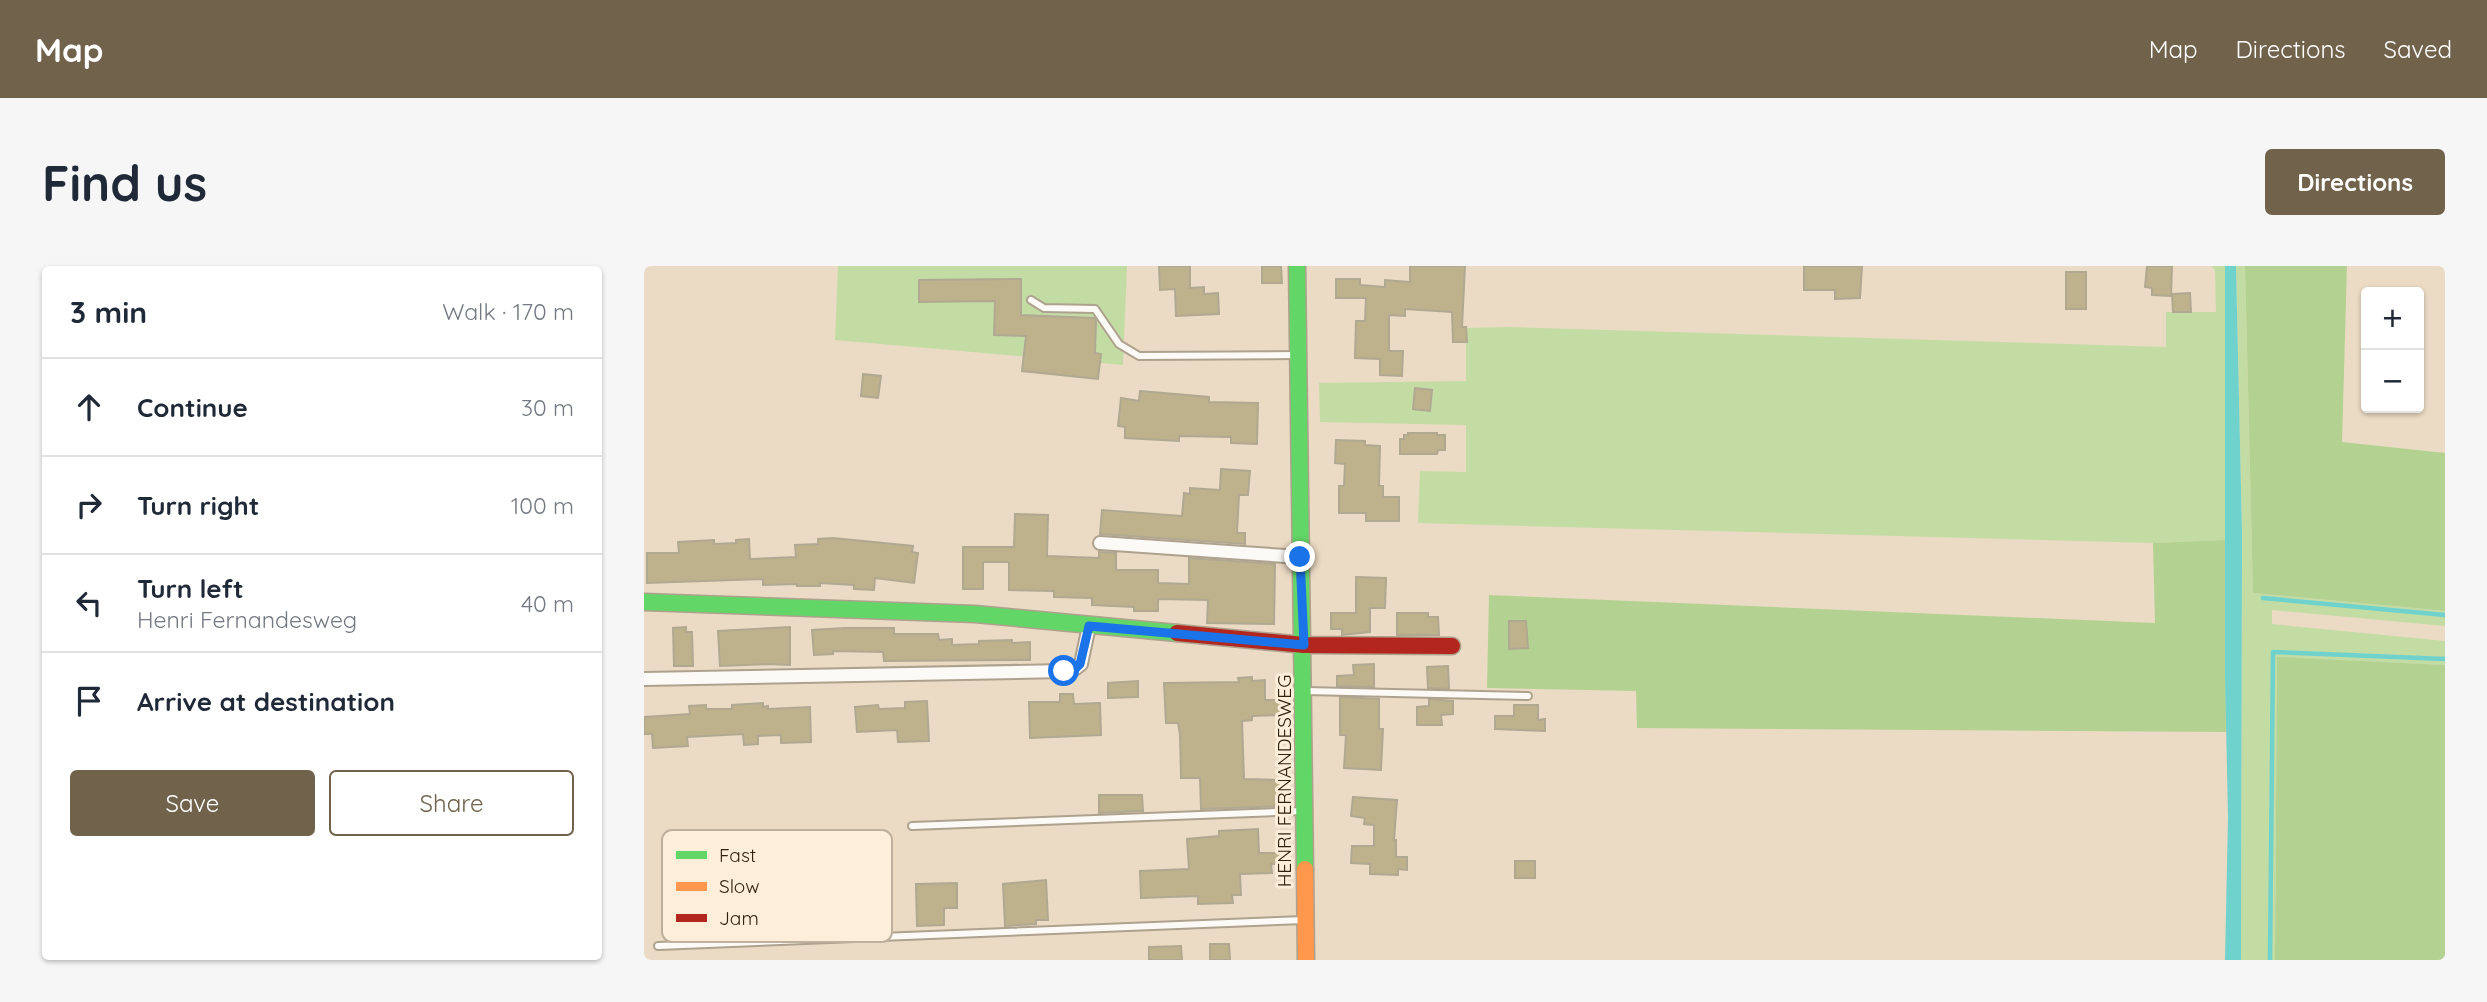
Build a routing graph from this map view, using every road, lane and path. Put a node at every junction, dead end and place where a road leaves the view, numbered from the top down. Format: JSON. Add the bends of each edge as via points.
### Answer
{"nodes":[{"id":1,"x":1297,"y":266,"type":"edge"},
{"id":2,"x":1031,"y":300,"type":"dead end"},
{"id":3,"x":1299,"y":355,"type":"junction"},
{"id":4,"x":1100,"y":543,"type":"dead end"},
{"id":5,"x":1300,"y":557,"type":"junction"},
{"id":6,"x":644,"y":602,"type":"edge"},
{"id":7,"x":1089,"y":626,"type":"junction"},
{"id":8,"x":1304,"y":645,"type":"junction"},
{"id":9,"x":1452,"y":646,"type":"dead end"},
{"id":10,"x":644,"y":679,"type":"edge"},
{"id":11,"x":1305,"y":691,"type":"junction"},
{"id":12,"x":1528,"y":696,"type":"dead end"},
{"id":13,"x":1305,"y":811,"type":"junction"},
{"id":14,"x":912,"y":825,"type":"dead end"},
{"id":15,"x":1306,"y":920,"type":"junction"},
{"id":16,"x":892,"y":937,"type":"edge"},
{"id":17,"x":758,"y":942,"type":"edge"},
{"id":18,"x":658,"y":946,"type":"dead end"},
{"id":19,"x":1306,"y":960,"type":"edge"}],
"edges":[{"from":1,"to":3,"type":"street","name":"HENRI FERNANDESWEG"},
{"from":2,"to":3,"type":"lane","via":[[1044,308],[1095,309],[1119,344],[1139,356]]},
{"from":3,"to":5,"type":"street","name":"HENRI FERNANDESWEG"},
{"from":4,"to":5,"type":"street"},
{"from":5,"to":8,"type":"street","name":"HENRI FERNANDESWEG"},
{"from":6,"to":7,"type":"street","via":[[975,614]]},
{"from":7,"to":8,"type":"street"},
{"from":7,"to":10,"type":"street","via":[[1080,664],[1064,671]]},
{"from":8,"to":9,"type":"street"},
{"from":8,"to":11,"type":"street","name":"HENRI FERNANDESWEG"},
{"from":11,"to":12,"type":"lane"},
{"from":11,"to":13,"type":"street","name":"HENRI FERNANDESWEG"},
{"from":13,"to":14,"type":"lane"},
{"from":13,"to":15,"type":"street","name":"HENRI FERNANDESWEG"},
{"from":15,"to":16,"type":"lane"},
{"from":15,"to":19,"type":"street","name":"HENRI FERNANDESWEG"},
{"from":17,"to":18,"type":"lane"}]}
